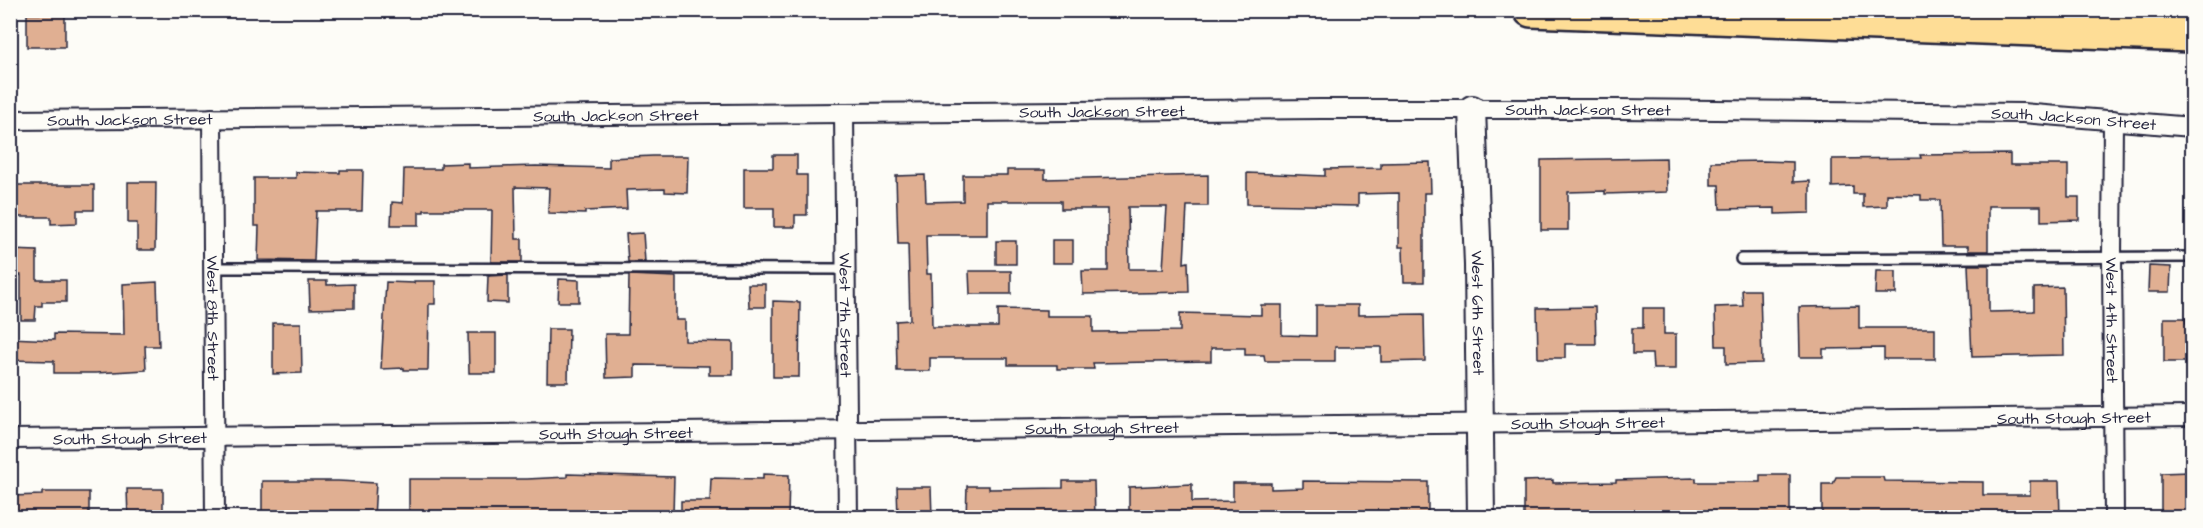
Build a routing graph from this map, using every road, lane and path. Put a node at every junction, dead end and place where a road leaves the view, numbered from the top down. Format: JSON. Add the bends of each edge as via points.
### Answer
{"nodes":[{"id":1,"x":1531,"y":10,"type":"edge"},
{"id":2,"x":2193,"y":36,"type":"edge"},
{"id":3,"x":1473,"y":109,"type":"junction"},
{"id":4,"x":844,"y":113,"type":"junction"},
{"id":5,"x":212,"y":118,"type":"junction"},
{"id":6,"x":10,"y":120,"type":"edge"},
{"id":7,"x":2113,"y":120,"type":"junction"},
{"id":8,"x":2193,"y":127,"type":"edge"},
{"id":9,"x":2112,"y":257,"type":"junction"},
{"id":10,"x":2193,"y":257,"type":"edge"},
{"id":11,"x":1741,"y":259,"type":"dead end"},
{"id":12,"x":213,"y":268,"type":"junction"},
{"id":13,"x":846,"y":268,"type":"junction"},
{"id":14,"x":2193,"y":416,"type":"edge"},
{"id":15,"x":2113,"y":417,"type":"junction"},
{"id":16,"x":1480,"y":424,"type":"junction"},
{"id":17,"x":848,"y":430,"type":"junction"},
{"id":18,"x":214,"y":437,"type":"junction"},
{"id":19,"x":10,"y":439,"type":"edge"},
{"id":20,"x":215,"y":518,"type":"edge"},
{"id":21,"x":848,"y":518,"type":"edge"},
{"id":22,"x":1481,"y":518,"type":"edge"},
{"id":23,"x":2114,"y":518,"type":"edge"}],
"edges":[{"from":1,"to":2,"type":"highway"},
{"from":3,"to":4,"type":"street","name":"South Jackson Street"},
{"from":3,"to":7,"type":"street","name":"South Jackson Street","via":[[2023,113]]},
{"from":3,"to":16,"type":"street","name":"West 6th Street"},
{"from":4,"to":5,"type":"street","name":"South Jackson Street"},
{"from":4,"to":13,"type":"street","name":"West 7th Street"},
{"from":5,"to":6,"type":"street","name":"South Jackson Street"},
{"from":5,"to":12,"type":"street","name":"West 8th Street"},
{"from":7,"to":8,"type":"street","name":"South Jackson Street"},
{"from":7,"to":9,"type":"street","name":"West 4th Street"},
{"from":9,"to":10,"type":"lane"},
{"from":9,"to":11,"type":"lane"},
{"from":9,"to":15,"type":"street","name":"West 4th Street"},
{"from":12,"to":13,"type":"lane"},
{"from":12,"to":18,"type":"street","name":"West 8th Street"},
{"from":13,"to":17,"type":"street","name":"West 7th Street"},
{"from":14,"to":15,"type":"street","name":"South Stough Street"},
{"from":15,"to":16,"type":"street","name":"South Stough Street"},
{"from":15,"to":23,"type":"street","name":"West 4th Street"},
{"from":16,"to":17,"type":"street","name":"South Stough Street"},
{"from":16,"to":22,"type":"street","name":"West 6th Street"},
{"from":17,"to":18,"type":"street","name":"South Stough Street"},
{"from":17,"to":21,"type":"street","name":"West 7th Street"},
{"from":18,"to":19,"type":"street","name":"South Stough Street"},
{"from":18,"to":20,"type":"street","name":"West 8th Street"}]}
